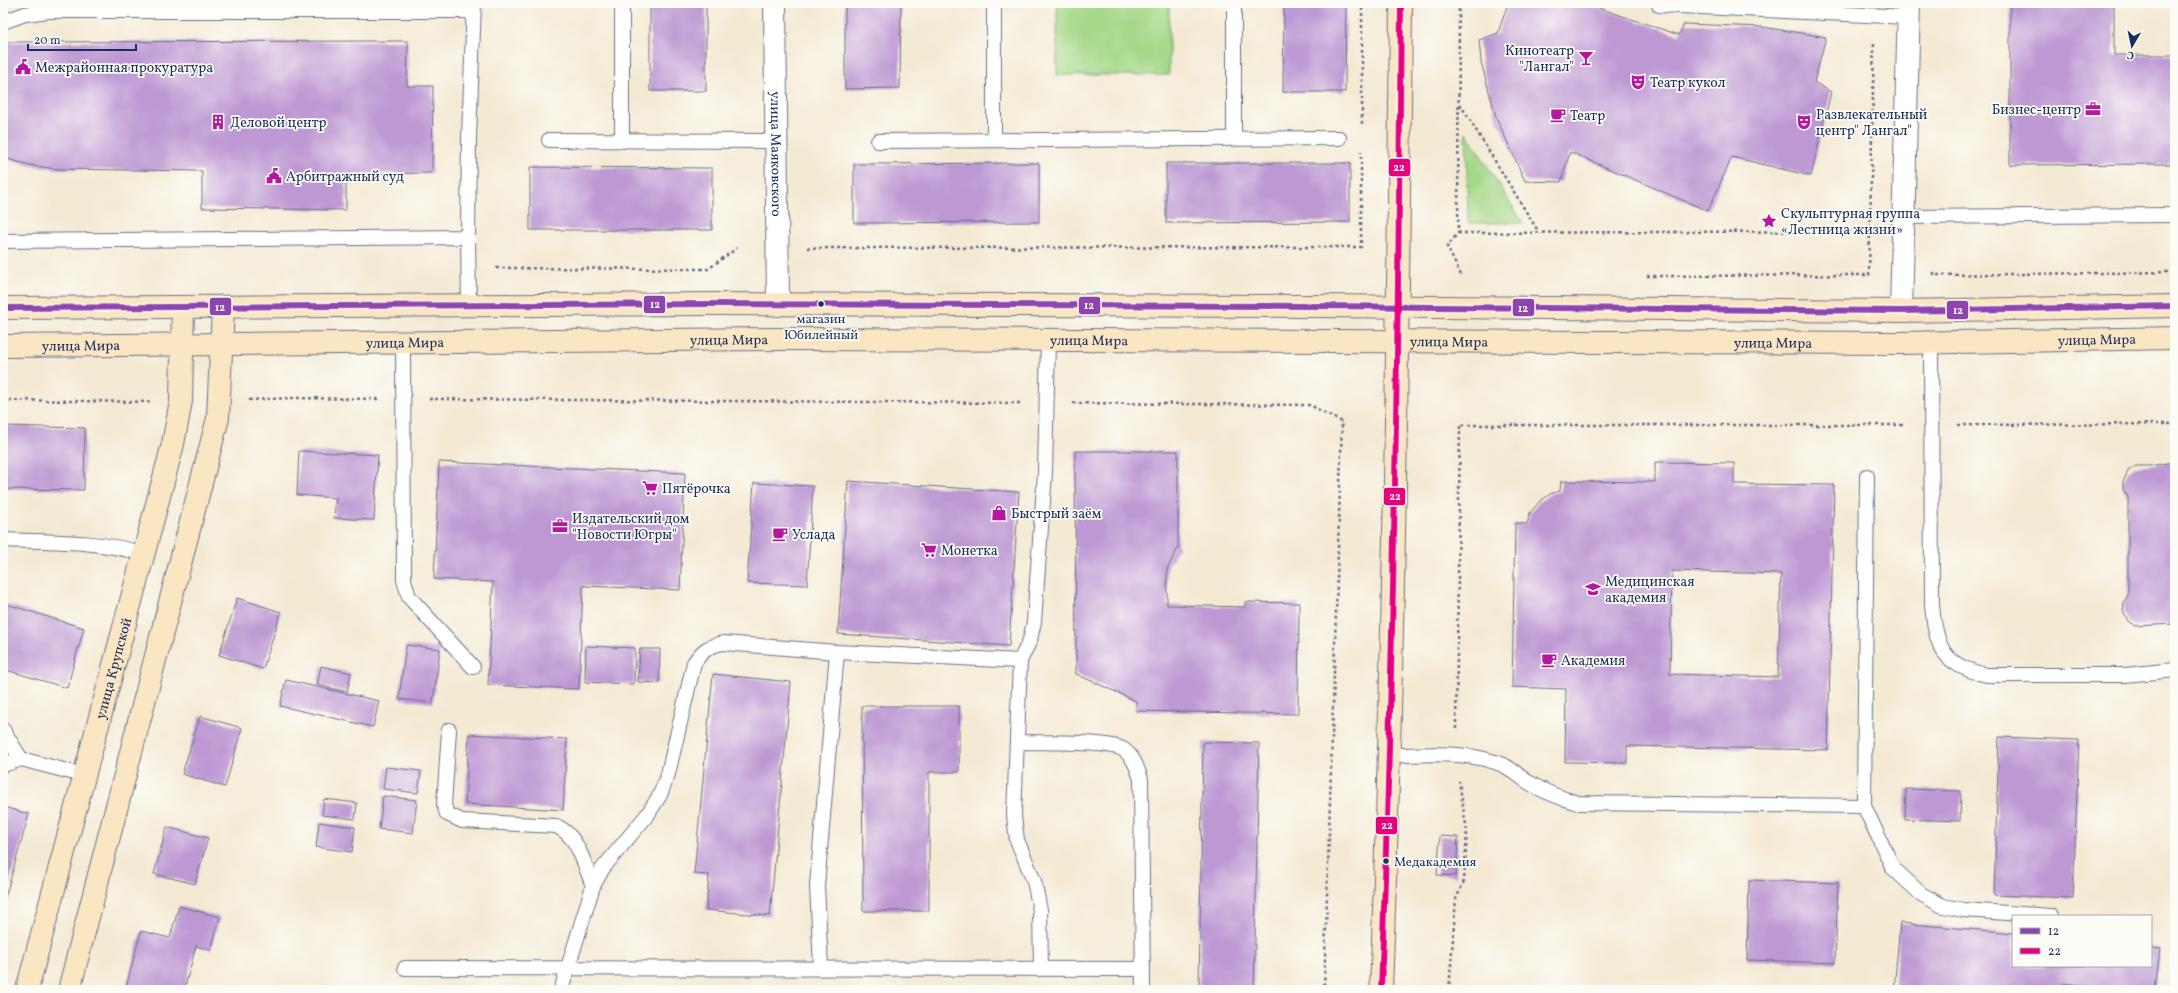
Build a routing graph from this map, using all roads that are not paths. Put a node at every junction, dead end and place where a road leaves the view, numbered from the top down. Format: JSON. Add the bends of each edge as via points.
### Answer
{"nodes":[{"id":1,"x":622,"y":3,"type":"edge"},
{"id":2,"x":775,"y":3,"type":"edge"},
{"id":3,"x":994,"y":3,"type":"edge"},
{"id":4,"x":1234,"y":3,"type":"edge"},
{"id":5,"x":1401,"y":3,"type":"edge"},
{"id":6,"x":1659,"y":5,"type":"dead end"},
{"id":7,"x":474,"y":7,"type":"edge"},
{"id":8,"x":1908,"y":10,"type":"edge"},
{"id":9,"x":3,"y":22,"type":"edge"},
{"id":10,"x":1234,"y":138,"type":"junction"},
{"id":11,"x":1339,"y":138,"type":"dead end"},
{"id":12,"x":549,"y":140,"type":"dead end"},
{"id":13,"x":994,"y":140,"type":"junction"},
{"id":14,"x":622,"y":141,"type":"junction"},
{"id":15,"x":775,"y":141,"type":"junction"},
{"id":16,"x":878,"y":141,"type":"dead end"},
{"id":17,"x":2175,"y":215,"type":"edge"},
{"id":18,"x":1903,"y":217,"type":"junction"},
{"id":19,"x":468,"y":237,"type":"junction"},
{"id":20,"x":3,"y":241,"type":"edge"},
{"id":21,"x":778,"y":305,"type":"junction"},
{"id":22,"x":469,"y":306,"type":"junction"},
{"id":23,"x":2175,"y":306,"type":"edge"},
{"id":24,"x":223,"y":307,"type":"junction"},
{"id":25,"x":1398,"y":307,"type":"junction"},
{"id":26,"x":3,"y":308,"type":"edge"},
{"id":27,"x":183,"y":308,"type":"junction"},
{"id":28,"x":1901,"y":311,"type":"junction"},
{"id":29,"x":2175,"y":338,"type":"edge"},
{"id":30,"x":779,"y":339,"type":"junction"},
{"id":31,"x":1048,"y":340,"type":"junction"},
{"id":32,"x":1398,"y":340,"type":"junction"},
{"id":33,"x":1930,"y":342,"type":"junction"},
{"id":34,"x":403,"y":343,"type":"junction"},
{"id":35,"x":1901,"y":343,"type":"junction"},
{"id":36,"x":183,"y":344,"type":"junction"},
{"id":37,"x":222,"y":344,"type":"junction"},
{"id":38,"x":3,"y":346,"type":"edge"},
{"id":39,"x":1867,"y":476,"type":"dead end"},
{"id":40,"x":3,"y":540,"type":"edge"},
{"id":41,"x":144,"y":554,"type":"junction"},
{"id":42,"x":836,"y":652,"type":"junction"},
{"id":43,"x":1020,"y":661,"type":"junction"},
{"id":44,"x":473,"y":667,"type":"dead end"},
{"id":45,"x":2175,"y":670,"type":"edge"},
{"id":46,"x":3,"y":730,"type":"edge"},
{"id":47,"x":449,"y":730,"type":"dead end"},
{"id":48,"x":1017,"y":742,"type":"junction"},
{"id":49,"x":1390,"y":755,"type":"junction"},
{"id":50,"x":20,"y":759,"type":"junction"},
{"id":51,"x":3,"y":765,"type":"edge"},
{"id":52,"x":86,"y":776,"type":"junction"},
{"id":53,"x":1864,"y":806,"type":"junction"},
{"id":54,"x":593,"y":886,"type":"junction"},
{"id":55,"x":2036,"y":915,"type":"edge"},
{"id":56,"x":405,"y":968,"type":"dead end"},
{"id":57,"x":566,"y":968,"type":"junction"},
{"id":58,"x":821,"y":968,"type":"junction"},
{"id":59,"x":1041,"y":968,"type":"junction"},
{"id":60,"x":1143,"y":969,"type":"junction"},
{"id":61,"x":27,"y":990,"type":"edge"},
{"id":62,"x":69,"y":990,"type":"edge"},
{"id":63,"x":561,"y":990,"type":"edge"},
{"id":64,"x":1143,"y":990,"type":"edge"},
{"id":65,"x":1381,"y":990,"type":"edge"}],
"edges":[{"from":1,"to":14,"type":"lane"},
{"from":2,"to":15,"type":"street","name":"улица Маяковского"},
{"from":3,"to":13,"type":"lane"},
{"from":4,"to":10,"type":"lane"},
{"from":5,"to":25,"type":"main road"},
{"from":6,"to":8,"type":"lane","via":[[1875,16]]},
{"from":7,"to":9,"type":"lane","via":[[48,11],[25,14]]},
{"from":7,"to":19,"type":"lane"},
{"from":8,"to":18,"type":"street"},
{"from":10,"to":11,"type":"lane"},
{"from":10,"to":13,"type":"lane"},
{"from":12,"to":14,"type":"lane"},
{"from":13,"to":16,"type":"lane"},
{"from":14,"to":15,"type":"lane"},
{"from":15,"to":21,"type":"street","name":"улица Маяковского"},
{"from":17,"to":18,"type":"lane"},
{"from":18,"to":28,"type":"street"},
{"from":19,"to":20,"type":"lane"},
{"from":19,"to":22,"type":"lane"},
{"from":21,"to":22,"type":"main road"},
{"from":21,"to":25,"type":"main road"},
{"from":21,"to":30,"type":"main road"},
{"from":22,"to":24,"type":"main road"},
{"from":23,"to":28,"type":"main road"},
{"from":24,"to":27,"type":"main road"},
{"from":24,"to":37,"type":"main road"},
{"from":25,"to":28,"type":"main road"},
{"from":25,"to":32,"type":"main road"},
{"from":26,"to":27,"type":"main road"},
{"from":27,"to":36,"type":"main road","name":"улица Крупской"},
{"from":28,"to":35,"type":"main road"},
{"from":29,"to":33,"type":"main road","name":"улица Мира"},
{"from":30,"to":31,"type":"main road","name":"улица Мира"},
{"from":30,"to":34,"type":"main road","name":"улица Мира"},
{"from":31,"to":32,"type":"main road","name":"улица Мира"},
{"from":31,"to":43,"type":"lane","via":[[1045,473],[1034,622],[1030,640]]},
{"from":32,"to":35,"type":"main road","name":"улица Мира"},
{"from":32,"to":49,"type":"main road"},
{"from":33,"to":35,"type":"main road","name":"улица Мира"},
{"from":33,"to":45,"type":"lane","via":[[1932,606],[1934,628],[1951,662],[1967,671],[1988,675],[2124,675]]},
{"from":34,"to":37,"type":"main road","name":"улица Мира"},
{"from":34,"to":44,"type":"lane","via":[[404,580],[409,597]]},
{"from":36,"to":37,"type":"main road","name":"улица Мира"},
{"from":36,"to":38,"type":"main road","name":"улица Мира"},
{"from":36,"to":41,"type":"main road","name":"улица Крупской","via":[[178,418]]},
{"from":37,"to":62,"type":"main road","via":[[220,401],[211,446]]},
{"from":39,"to":53,"type":"lane"},
{"from":40,"to":41,"type":"lane","via":[[93,543]]},
{"from":41,"to":52,"type":"main road","name":"улица Крупской"},
{"from":42,"to":43,"type":"lane"},
{"from":42,"to":54,"type":"lane","via":[[723,643],[710,646],[701,653],[694,663],[668,774],[660,795],[648,814],[603,868]]},
{"from":42,"to":58,"type":"lane","via":[[817,886]]},
{"from":43,"to":48,"type":"lane"},
{"from":46,"to":50,"type":"lane"},
{"from":47,"to":54,"type":"lane","via":[[444,805],[447,814],[462,821],[556,826],[566,830],[573,838]]},
{"from":48,"to":59,"type":"lane","via":[[1014,816],[1017,840],[1034,881],[1040,910]]},
{"from":48,"to":60,"type":"lane","via":[[1108,745],[1123,750],[1134,760],[1141,779]]},
{"from":49,"to":53,"type":"lane","via":[[1456,755],[1481,758],[1506,766],[1555,797],[1578,803]]},
{"from":49,"to":65,"type":"main road"},
{"from":50,"to":51,"type":"lane"},
{"from":50,"to":52,"type":"lane"},
{"from":52,"to":61,"type":"main road","name":"улица Крупской"},
{"from":53,"to":55,"type":"lane","via":[[1892,868],[1921,894],[1944,906],[1964,910]]},
{"from":54,"to":57,"type":"lane"},
{"from":56,"to":57,"type":"lane"},
{"from":57,"to":58,"type":"lane"},
{"from":57,"to":63,"type":"lane"},
{"from":58,"to":59,"type":"lane"},
{"from":59,"to":60,"type":"lane"},
{"from":60,"to":64,"type":"lane"}]}
